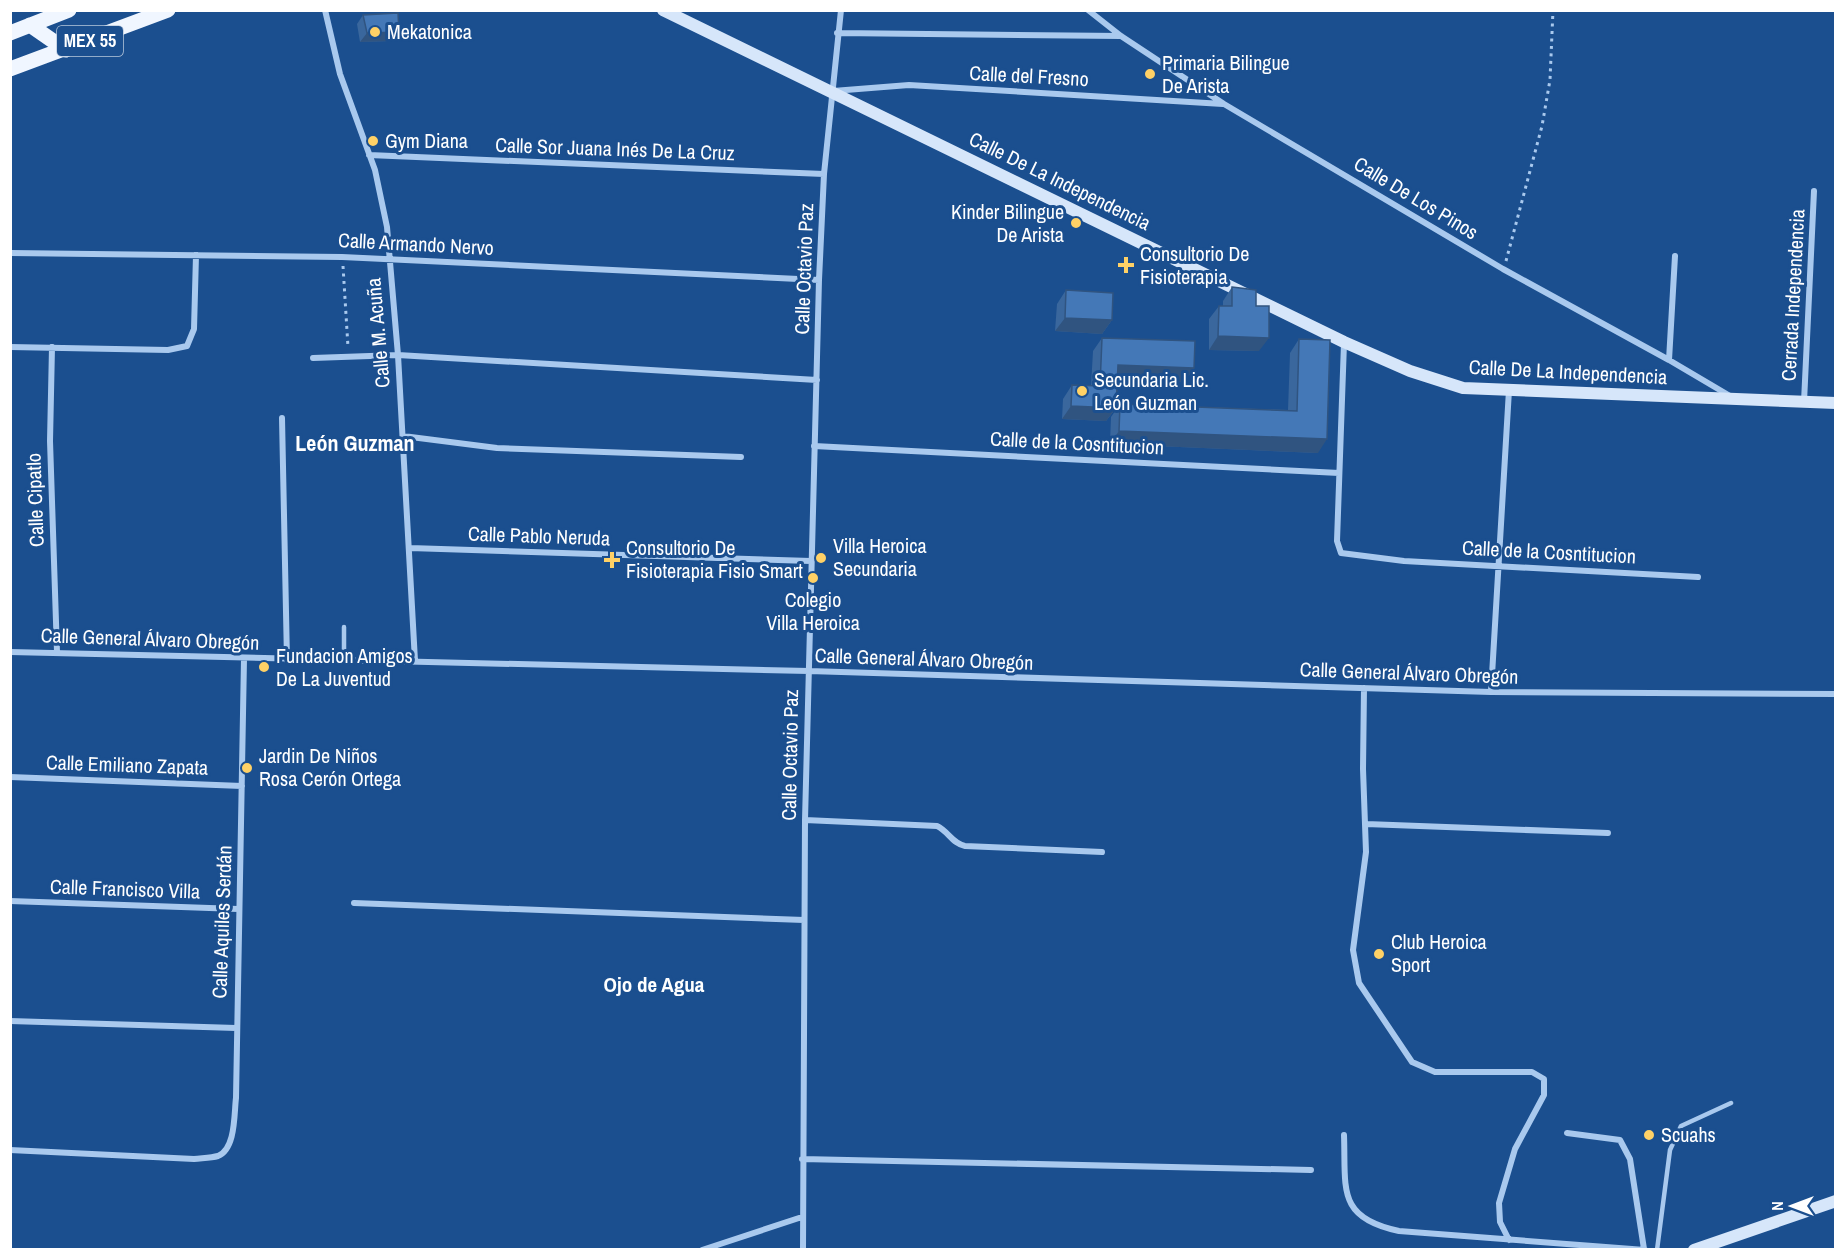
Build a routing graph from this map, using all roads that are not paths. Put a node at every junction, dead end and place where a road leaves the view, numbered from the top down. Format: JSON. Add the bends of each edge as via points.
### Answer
{"nodes":[{"id":1,"x":69,"y":10,"type":"edge"},
{"id":2,"x":168,"y":10,"type":"edge"},
{"id":3,"x":325,"y":10,"type":"edge"},
{"id":4,"x":663,"y":10,"type":"edge"},
{"id":5,"x":841,"y":10,"type":"edge"},
{"id":6,"x":1088,"y":10,"type":"edge"},
{"id":7,"x":30,"y":25,"type":"junction"},
{"id":8,"x":10,"y":33,"type":"edge"},
{"id":9,"x":837,"y":33,"type":"junction"},
{"id":10,"x":1121,"y":36,"type":"junction"},
{"id":11,"x":66,"y":50,"type":"junction"},
{"id":12,"x":10,"y":69,"type":"edge"},
{"id":13,"x":831,"y":91,"type":"junction"},
{"id":14,"x":1224,"y":104,"type":"junction"},
{"id":15,"x":369,"y":155,"type":"junction"},
{"id":16,"x":824,"y":174,"type":"junction"},
{"id":17,"x":1814,"y":190,"type":"dead end"},
{"id":18,"x":10,"y":253,"type":"edge"},
{"id":19,"x":196,"y":255,"type":"junction"},
{"id":20,"x":1675,"y":256,"type":"dead end"},
{"id":21,"x":388,"y":260,"type":"junction"},
{"id":22,"x":819,"y":280,"type":"junction"},
{"id":23,"x":1344,"y":342,"type":"junction"},
{"id":24,"x":10,"y":347,"type":"edge"},
{"id":25,"x":52,"y":347,"type":"junction"},
{"id":26,"x":398,"y":355,"type":"junction"},
{"id":27,"x":313,"y":358,"type":"dead end"},
{"id":28,"x":1669,"y":360,"type":"junction"},
{"id":29,"x":817,"y":380,"type":"junction"},
{"id":30,"x":1509,"y":390,"type":"junction"},
{"id":31,"x":1735,"y":399,"type":"junction"},
{"id":32,"x":1804,"y":402,"type":"junction"},
{"id":33,"x":1836,"y":403,"type":"edge"},
{"id":34,"x":282,"y":418,"type":"dead end"},
{"id":35,"x":403,"y":436,"type":"junction"},
{"id":36,"x":814,"y":446,"type":"junction"},
{"id":37,"x":741,"y":457,"type":"dead end"},
{"id":38,"x":1339,"y":473,"type":"junction"},
{"id":39,"x":410,"y":549,"type":"junction"},
{"id":40,"x":811,"y":561,"type":"junction"},
{"id":41,"x":1497,"y":566,"type":"junction"},
{"id":42,"x":1698,"y":577,"type":"dead end"},
{"id":43,"x":344,"y":627,"type":"dead end"},
{"id":44,"x":10,"y":652,"type":"edge"},
{"id":45,"x":57,"y":652,"type":"junction"},
{"id":46,"x":244,"y":659,"type":"junction"},
{"id":47,"x":344,"y":659,"type":"junction"},
{"id":48,"x":287,"y":660,"type":"junction"},
{"id":49,"x":415,"y":661,"type":"junction"},
{"id":50,"x":809,"y":671,"type":"junction"},
{"id":51,"x":1364,"y":688,"type":"junction"},
{"id":52,"x":1491,"y":692,"type":"junction"},
{"id":53,"x":1836,"y":694,"type":"edge"},
{"id":54,"x":10,"y":777,"type":"edge"},
{"id":55,"x":242,"y":786,"type":"junction"},
{"id":56,"x":805,"y":820,"type":"junction"},
{"id":57,"x":1366,"y":824,"type":"junction"},
{"id":58,"x":1608,"y":833,"type":"dead end"},
{"id":59,"x":1102,"y":852,"type":"dead end"},
{"id":60,"x":10,"y":901,"type":"edge"},
{"id":61,"x":354,"y":903,"type":"dead end"},
{"id":62,"x":238,"y":909,"type":"junction"},
{"id":63,"x":804,"y":920,"type":"junction"},
{"id":64,"x":10,"y":1021,"type":"edge"},
{"id":65,"x":236,"y":1028,"type":"junction"},
{"id":66,"x":1731,"y":1103,"type":"dead end"},
{"id":67,"x":1567,"y":1133,"type":"dead end"},
{"id":68,"x":1344,"y":1135,"type":"dead end"},
{"id":69,"x":10,"y":1150,"type":"edge"},
{"id":70,"x":802,"y":1159,"type":"junction"},
{"id":71,"x":1311,"y":1170,"type":"dead end"},
{"id":72,"x":1836,"y":1201,"type":"edge"},
{"id":73,"x":802,"y":1217,"type":"junction"},
{"id":74,"x":1509,"y":1240,"type":"junction"},
{"id":75,"x":1645,"y":1249,"type":"edge"},
{"id":76,"x":702,"y":1250,"type":"edge"},
{"id":77,"x":802,"y":1250,"type":"edge"},
{"id":78,"x":1657,"y":1250,"type":"edge"},
{"id":79,"x":1694,"y":1250,"type":"edge"}],
"edges":[{"from":1,"to":7,"type":"main road","number":"MEX 55"},
{"from":2,"to":11,"type":"main road","number":"MEX 55"},
{"from":3,"to":15,"type":"street","name":"Calle M. Acuña","via":[[340,74]]},
{"from":4,"to":13,"type":"street","name":"Calle De La Independencia"},
{"from":5,"to":9,"type":"street","name":"Calle Octavio Paz"},
{"from":6,"to":10,"type":"street","name":"Calle De Los Pinos"},
{"from":7,"to":8,"type":"main road","number":"MEX 55"},
{"from":7,"to":11,"type":"main road"},
{"from":9,"to":10,"type":"street"},
{"from":9,"to":13,"type":"street","name":"Calle Octavio Paz"},
{"from":10,"to":14,"type":"street","name":"Calle De Los Pinos"},
{"from":11,"to":12,"type":"main road","number":"MEX 55"},
{"from":13,"to":14,"type":"street","name":"Calle del Fresno","via":[[909,85]]},
{"from":13,"to":16,"type":"street","name":"Calle Octavio Paz"},
{"from":13,"to":23,"type":"street","name":"Calle De La Independencia"},
{"from":14,"to":28,"type":"street","name":"Calle De Los Pinos","via":[[1503,269]]},
{"from":15,"to":16,"type":"street","name":"Calle Sor Juana Inés De La Cruz"},
{"from":15,"to":21,"type":"street","name":"Calle M. Acuña","via":[[383,201]]},
{"from":16,"to":22,"type":"street","name":"Calle Octavio Paz"},
{"from":17,"to":32,"type":"street","name":"Cerrada Independencia"},
{"from":18,"to":19,"type":"street","name":"Calle Armando Nervo"},
{"from":19,"to":21,"type":"street","name":"Calle Armando Nervo"},
{"from":19,"to":25,"type":"street","via":[[194,329],[187,346],[168,350]]},
{"from":20,"to":28,"type":"street"},
{"from":21,"to":22,"type":"street","name":"Calle Armando Nervo"},
{"from":21,"to":26,"type":"street","name":"Calle M. Acuña"},
{"from":22,"to":29,"type":"street","name":"Calle Octavio Paz"},
{"from":23,"to":30,"type":"street","name":"Calle De La Independencia","via":[[1410,371],[1463,388]]},
{"from":23,"to":38,"type":"street"},
{"from":24,"to":25,"type":"street"},
{"from":25,"to":45,"type":"street","name":"Calle Cipatlo","via":[[50,441]]},
{"from":26,"to":27,"type":"street"},
{"from":26,"to":29,"type":"street"},
{"from":26,"to":35,"type":"street","name":"Calle M. Acuña"},
{"from":28,"to":31,"type":"street","name":"Calle De Los Pinos"},
{"from":29,"to":36,"type":"street","name":"Calle Octavio Paz"},
{"from":30,"to":31,"type":"street","name":"Calle De La Independencia"},
{"from":30,"to":41,"type":"street"},
{"from":31,"to":32,"type":"street","name":"Calle De La Independencia"},
{"from":32,"to":33,"type":"street","name":"Calle De La Independencia"},
{"from":34,"to":48,"type":"street"},
{"from":35,"to":37,"type":"street","via":[[497,448]]},
{"from":35,"to":39,"type":"street","name":"Calle M. Acuña"},
{"from":36,"to":38,"type":"street","name":"Calle de la Cosntitucion"},
{"from":36,"to":40,"type":"street","name":"Calle Octavio Paz"},
{"from":38,"to":41,"type":"street","name":"Calle de la Cosntitucion","via":[[1337,541],[1345,556]]},
{"from":39,"to":40,"type":"street","name":"Calle Pablo Neruda"},
{"from":39,"to":49,"type":"street","name":"Calle M. Acuña"},
{"from":40,"to":50,"type":"street","name":"Calle Octavio Paz"},
{"from":41,"to":42,"type":"street","name":"Calle de la Cosntitucion"},
{"from":41,"to":52,"type":"street"},
{"from":43,"to":47,"type":"lane"},
{"from":44,"to":45,"type":"street","name":"Calle General Álvaro Obregón"},
{"from":45,"to":46,"type":"street","name":"Calle General Álvaro Obregón"},
{"from":46,"to":48,"type":"street","name":"Calle General Álvaro Obregón"},
{"from":46,"to":55,"type":"street","name":"Calle Aquiles Serdán"},
{"from":47,"to":48,"type":"street","name":"Calle General Álvaro Obregón"},
{"from":47,"to":49,"type":"street","name":"Calle General Álvaro Obregón"},
{"from":49,"to":50,"type":"street","name":"Calle General Álvaro Obregón"},
{"from":50,"to":51,"type":"street","name":"Calle General Álvaro Obregón"},
{"from":50,"to":56,"type":"street","name":"Calle Octavio Paz"},
{"from":51,"to":52,"type":"street","name":"Calle General Álvaro Obregón"},
{"from":51,"to":57,"type":"street"},
{"from":52,"to":53,"type":"street","name":"Calle General Álvaro Obregón"},
{"from":54,"to":55,"type":"street","name":"Calle Emiliano Zapata"},
{"from":55,"to":62,"type":"street","name":"Calle Aquiles Serdán"},
{"from":56,"to":59,"type":"street","via":[[937,826],[965,846]]},
{"from":56,"to":63,"type":"street","name":"Calle Octavio Paz"},
{"from":57,"to":58,"type":"street"},
{"from":57,"to":74,"type":"street","via":[[1365,864],[1353,950],[1359,983],[1412,1062],[1435,1072],[1532,1072],[1544,1079],[1544,1095],[1515,1149],[1499,1203],[1500,1222]]},
{"from":60,"to":62,"type":"street","name":"Calle Francisco Villa"},
{"from":61,"to":63,"type":"street"},
{"from":62,"to":65,"type":"street","name":"Calle Aquiles Serdán"},
{"from":63,"to":70,"type":"street","name":"Calle Octavio Paz"},
{"from":64,"to":65,"type":"street"},
{"from":65,"to":69,"type":"street","name":"Calle Aquiles Serdán","via":[[236,1098],[230,1140],[219,1156],[194,1159]]},
{"from":66,"to":78,"type":"lane","via":[[1681,1125],[1670,1150]]},
{"from":67,"to":75,"type":"street","via":[[1620,1140],[1630,1159]]},
{"from":68,"to":74,"type":"street","via":[[1347,1197],[1363,1219],[1399,1231]]},
{"from":70,"to":71,"type":"street"},
{"from":70,"to":73,"type":"street","name":"Calle Octavio Paz"},
{"from":72,"to":79,"type":"street"},
{"from":73,"to":76,"type":"street"},
{"from":73,"to":77,"type":"street","name":"Calle Octavio Paz"},
{"from":74,"to":75,"type":"street"}]}
